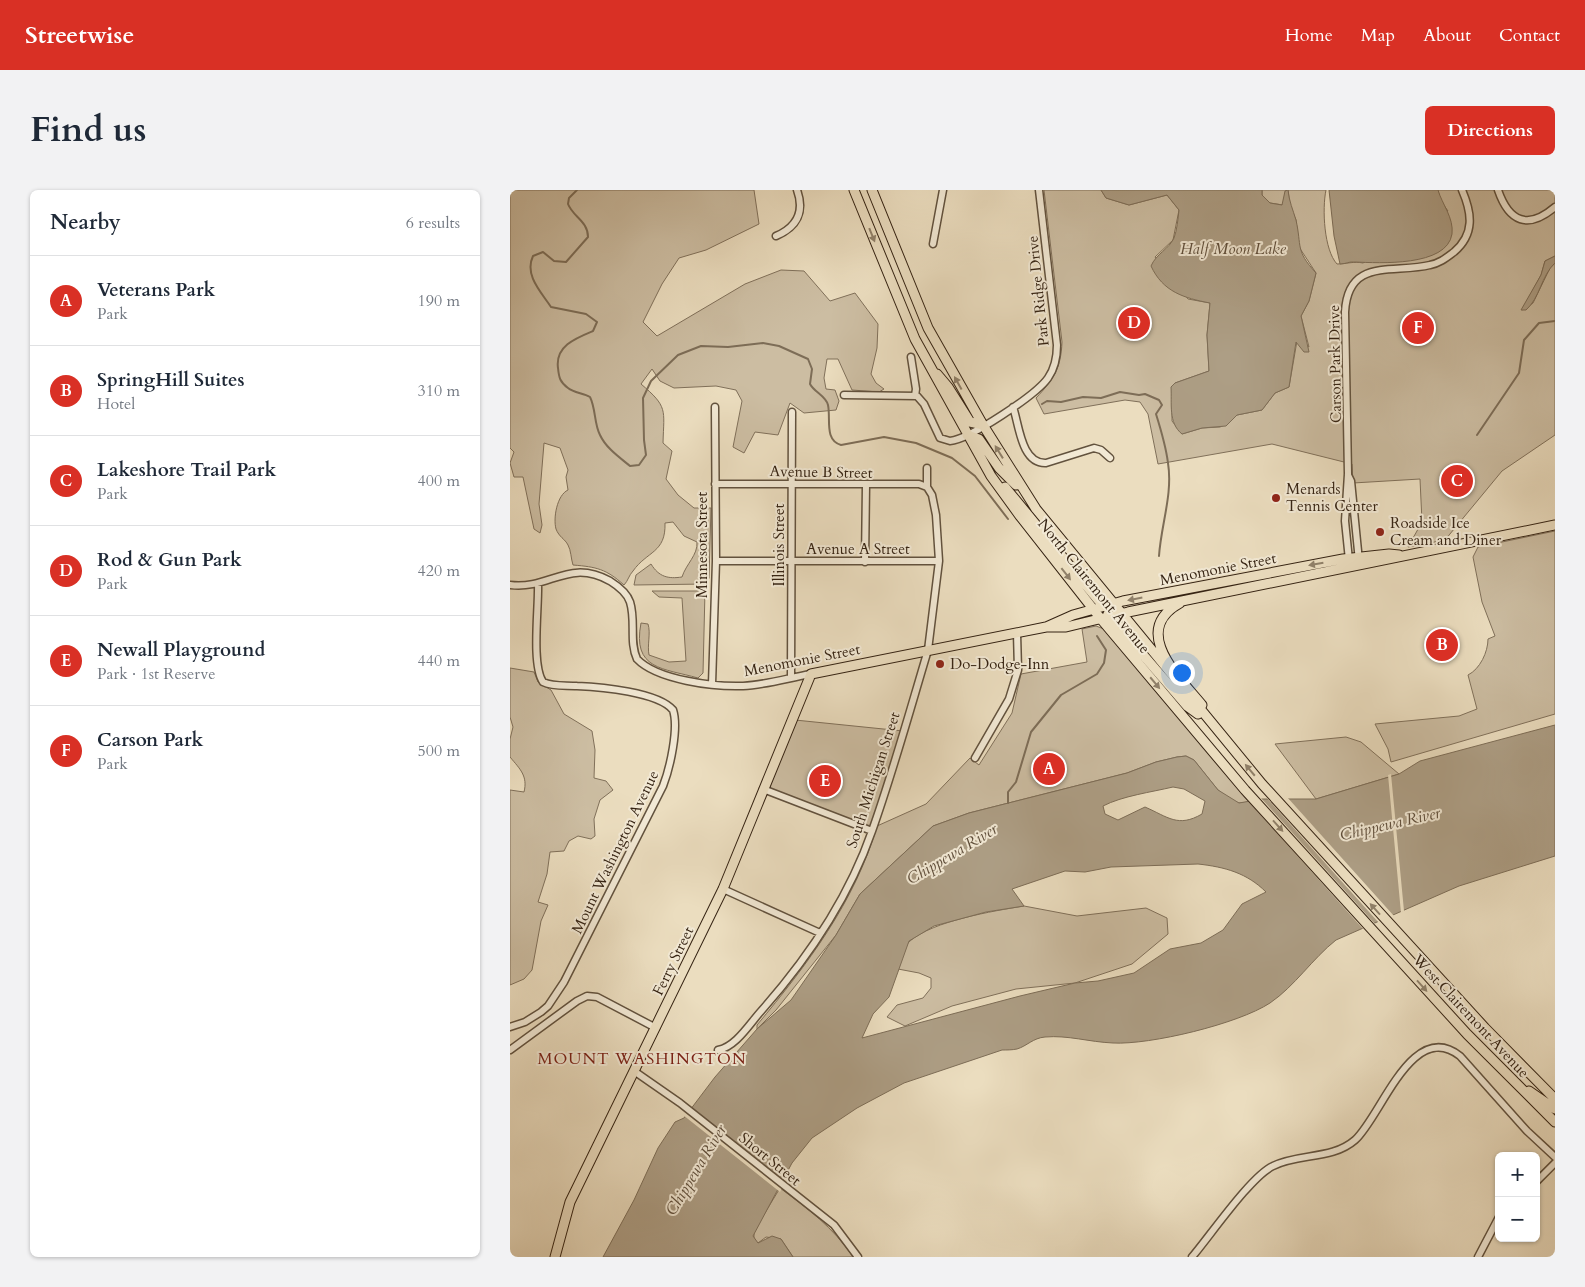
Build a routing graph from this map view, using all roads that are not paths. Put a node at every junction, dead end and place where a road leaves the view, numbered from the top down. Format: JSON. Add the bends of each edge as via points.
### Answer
{"nodes":[{"id":1,"x":797,"y":190,"type":"edge"},
{"id":2,"x":854,"y":190,"type":"edge"},
{"id":3,"x":872,"y":190,"type":"edge"},
{"id":4,"x":943,"y":190,"type":"edge"},
{"id":5,"x":1039,"y":190,"type":"edge"},
{"id":6,"x":1462,"y":190,"type":"edge"},
{"id":7,"x":1498,"y":190,"type":"edge"},
{"id":8,"x":1555,"y":207,"type":"edge"},
{"id":9,"x":776,"y":236,"type":"dead end"},
{"id":10,"x":933,"y":244,"type":"dead end"},
{"id":11,"x":911,"y":357,"type":"dead end"},
{"id":12,"x":931,"y":369,"type":"junction"},
{"id":13,"x":844,"y":395,"type":"dead end"},
{"id":14,"x":915,"y":396,"type":"junction"},
{"id":15,"x":715,"y":407,"type":"dead end"},
{"id":16,"x":1014,"y":407,"type":"junction"},
{"id":17,"x":792,"y":412,"type":"dead end"},
{"id":18,"x":982,"y":425,"type":"junction"},
{"id":19,"x":967,"y":435,"type":"junction"},
{"id":20,"x":1110,"y":458,"type":"dead end"},
{"id":21,"x":927,"y":468,"type":"dead end"},
{"id":22,"x":988,"y":471,"type":"junction"},
{"id":23,"x":715,"y":484,"type":"junction"},
{"id":24,"x":792,"y":484,"type":"junction"},
{"id":25,"x":866,"y":485,"type":"junction"},
{"id":26,"x":927,"y":487,"type":"junction"},
{"id":27,"x":1027,"y":496,"type":"junction"},
{"id":28,"x":1555,"y":525,"type":"edge"},
{"id":29,"x":716,"y":561,"type":"junction"},
{"id":30,"x":939,"y":561,"type":"junction"},
{"id":31,"x":792,"y":562,"type":"junction"},
{"id":32,"x":865,"y":562,"type":"junction"},
{"id":33,"x":1354,"y":562,"type":"junction"},
{"id":34,"x":538,"y":583,"type":"junction"},
{"id":35,"x":510,"y":585,"type":"edge"},
{"id":36,"x":1187,"y":600,"type":"junction"},
{"id":37,"x":1108,"y":605,"type":"junction"},
{"id":38,"x":1093,"y":609,"type":"junction"},
{"id":39,"x":1115,"y":615,"type":"junction"},
{"id":40,"x":1101,"y":619,"type":"junction"},
{"id":41,"x":1046,"y":627,"type":"junction"},
{"id":42,"x":1017,"y":633,"type":"junction"},
{"id":43,"x":928,"y":650,"type":"junction"},
{"id":44,"x":810,"y":674,"type":"junction"},
{"id":45,"x":791,"y":678,"type":"junction"},
{"id":46,"x":712,"y":684,"type":"junction"},
{"id":47,"x":1238,"y":756,"type":"junction"},
{"id":48,"x":975,"y":758,"type":"dead end"},
{"id":49,"x":763,"y":789,"type":"junction"},
{"id":50,"x":872,"y":831,"type":"junction"},
{"id":51,"x":723,"y":889,"type":"junction"},
{"id":52,"x":820,"y":933,"type":"junction"},
{"id":53,"x":1408,"y":945,"type":"joint"},
{"id":54,"x":1390,"y":950,"type":"joint"},
{"id":55,"x":510,"y":1027,"type":"edge"},
{"id":56,"x":656,"y":1028,"type":"junction"},
{"id":57,"x":510,"y":1050,"type":"edge"},
{"id":58,"x":718,"y":1050,"type":"dead end"},
{"id":59,"x":634,"y":1071,"type":"junction"},
{"id":60,"x":1510,"y":1078,"type":"junction"},
{"id":61,"x":1555,"y":1099,"type":"edge"},
{"id":62,"x":1555,"y":1109,"type":"edge"},
{"id":63,"x":1555,"y":1122,"type":"edge"},
{"id":64,"x":1555,"y":1157,"type":"edge"},
{"id":65,"x":1555,"y":1163,"type":"edge"},
{"id":66,"x":1540,"y":1178,"type":"edge"},
{"id":67,"x":1495,"y":1225,"type":"edge"},
{"id":68,"x":555,"y":1257,"type":"edge"},
{"id":69,"x":858,"y":1257,"type":"edge"},
{"id":70,"x":1192,"y":1257,"type":"edge"},
{"id":71,"x":1478,"y":1257,"type":"edge"}],
"edges":[{"from":1,"to":9,"type":"street","via":[[801,204],[799,218],[787,232]]},
{"from":2,"to":12,"type":"main road","name":"North Clairemont Avenue","one_way":true,"via":[[915,340]]},
{"from":18,"to":3,"type":"main road","name":"North Clairemont Avenue","one_way":true,"via":[[928,328]]},
{"from":4,"to":10,"type":"street"},
{"from":5,"to":16,"type":"street","name":"Park Ridge Drive","via":[[1057,351],[1053,368],[1044,383]]},
{"from":6,"to":33,"type":"street","name":"Carson Park Drive","via":[[1470,207],[1471,222],[1466,239],[1458,249],[1430,265],[1367,272],[1348,292],[1345,312],[1348,474],[1351,481]]},
{"from":7,"to":8,"type":"street","via":[[1504,207],[1521,219],[1539,219]]},
{"from":11,"to":14,"type":"street"},
{"from":12,"to":18,"type":"main road","via":[[943,380],[970,422]]},
{"from":12,"to":19,"type":"main road","name":"North Clairemont Avenue"},
{"from":13,"to":14,"type":"street"},
{"from":14,"to":19,"type":"street","via":[[924,404],[940,438],[953,441]]},
{"from":15,"to":23,"type":"street","name":"Minnesota Street"},
{"from":16,"to":18,"type":"street","name":"Park Ridge Drive"},
{"from":16,"to":20,"type":"street","via":[[1028,454],[1038,462],[1046,463],[1094,448]]},
{"from":17,"to":24,"type":"street","name":"Illinois Street"},
{"from":18,"to":19,"type":"street","name":"Park Ridge Drive"},
{"from":27,"to":18,"type":"main road","name":"North Clairemont Avenue","one_way":true},
{"from":19,"to":22,"type":"main road","name":"North Clairemont Avenue"},
{"from":19,"to":27,"type":"main road","via":[[980,439],[999,468]]},
{"from":21,"to":26,"type":"street","name":"South Michigan Street"},
{"from":22,"to":37,"type":"main road"},
{"from":22,"to":38,"type":"main road","name":"North Clairemont Avenue","one_way":true},
{"from":23,"to":24,"type":"street","name":"Avenue B Street"},
{"from":23,"to":29,"type":"street","name":"Minnesota Street"},
{"from":24,"to":25,"type":"street","name":"Avenue B Street"},
{"from":24,"to":31,"type":"street","name":"Illinois Street"},
{"from":25,"to":26,"type":"street","name":"Avenue B Street","via":[[919,484]]},
{"from":25,"to":32,"type":"street"},
{"from":26,"to":30,"type":"street","name":"South Michigan Street","via":[[936,515]]},
{"from":27,"to":37,"type":"main road","name":"North Clairemont Avenue"},
{"from":28,"to":33,"type":"main road","name":"Menomonie Street","via":[[1399,555],[1390,560]]},
{"from":29,"to":31,"type":"street","name":"Avenue A Street"},
{"from":29,"to":46,"type":"street","name":"Minnesota Street"},
{"from":30,"to":32,"type":"street","name":"Avenue A Street"},
{"from":30,"to":43,"type":"street","name":"South Michigan Street"},
{"from":31,"to":32,"type":"street","name":"Avenue A Street"},
{"from":31,"to":45,"type":"street","name":"Illinois Street"},
{"from":33,"to":36,"type":"main road","name":"Menomonie Street"},
{"from":33,"to":37,"type":"main road","name":"Menomonie Street","one_way":true},
{"from":34,"to":35,"type":"street","name":"Menomonie Street"},
{"from":34,"to":46,"type":"street","name":"Menomonie Street","via":[[581,571],[612,582],[630,602],[637,659],[655,671]]},
{"from":34,"to":55,"type":"street","name":"Mount Washington Avenue","via":[[538,663],[543,682],[654,698],[673,710],[674,729],[663,786],[570,972],[548,1006],[534,1017]]},
{"from":36,"to":39,"type":"main road","name":"Menomonie Street"},
{"from":36,"to":47,"type":"main road","via":[[1174,607],[1162,621],[1160,648]]},
{"from":37,"to":38,"type":"main road","name":"Menomonie Street"},
{"from":37,"to":39,"type":"main road"},
{"from":38,"to":39,"type":"main road"},
{"from":38,"to":40,"type":"main road","name":"North Clairemont Avenue"},
{"from":38,"to":41,"type":"main road","name":"Menomonie Street"},
{"from":39,"to":40,"type":"main road","name":"Menomonie Street"},
{"from":39,"to":47,"type":"main road","name":"North Clairemont Avenue"},
{"from":40,"to":41,"type":"main road","name":"Menomonie Street","via":[[1066,627]]},
{"from":40,"to":54,"type":"main road","name":"North Clairemont Avenue","one_way":true,"via":[[1245,790]]},
{"from":41,"to":42,"type":"main road","name":"Menomonie Street"},
{"from":42,"to":43,"type":"main road","name":"Menomonie Street"},
{"from":42,"to":48,"type":"street","via":[[1018,670],[1010,699]]},
{"from":43,"to":44,"type":"main road","name":"Menomonie Street"},
{"from":43,"to":50,"type":"street","name":"South Michigan Street"},
{"from":44,"to":45,"type":"street","name":"Menomonie Street"},
{"from":44,"to":49,"type":"main road","name":"Ferry Street"},
{"from":45,"to":46,"type":"street","name":"Menomonie Street","via":[[742,686]]},
{"from":53,"to":47,"type":"main road","name":"North Clairemont Avenue","one_way":true},
{"from":49,"to":50,"type":"street"},
{"from":49,"to":51,"type":"main road","name":"Ferry Street"},
{"from":50,"to":52,"type":"street","name":"South Michigan Street","via":[[851,878]]},
{"from":51,"to":52,"type":"street"},
{"from":51,"to":56,"type":"main road","name":"Ferry Street"},
{"from":52,"to":58,"type":"street","name":"South Michigan Street","via":[[776,994],[728,1047]]},
{"from":53,"to":61,"type":"main road","name":"West Clairemont Avenue"},
{"from":54,"to":60,"type":"main road","name":"West Clairemont Avenue","one_way":true},
{"from":56,"to":57,"type":"street","via":[[592,996],[577,1001]]},
{"from":56,"to":59,"type":"main road","name":"Ferry Street"},
{"from":59,"to":68,"type":"main road","name":"Ferry Street","via":[[570,1202]]},
{"from":59,"to":69,"type":"street","name":"Short Street","via":[[680,1103],[834,1225]]},
{"from":60,"to":62,"type":"main road"},
{"from":60,"to":63,"type":"main road","name":"West Clairemont Avenue"},
{"from":64,"to":70,"type":"street","via":[[1527,1131],[1460,1056],[1447,1049],[1430,1049],[1408,1064],[1355,1140],[1342,1150],[1272,1166],[1238,1200]]},
{"from":65,"to":66,"type":"street"},
{"from":67,"to":71,"type":"street"}]}
